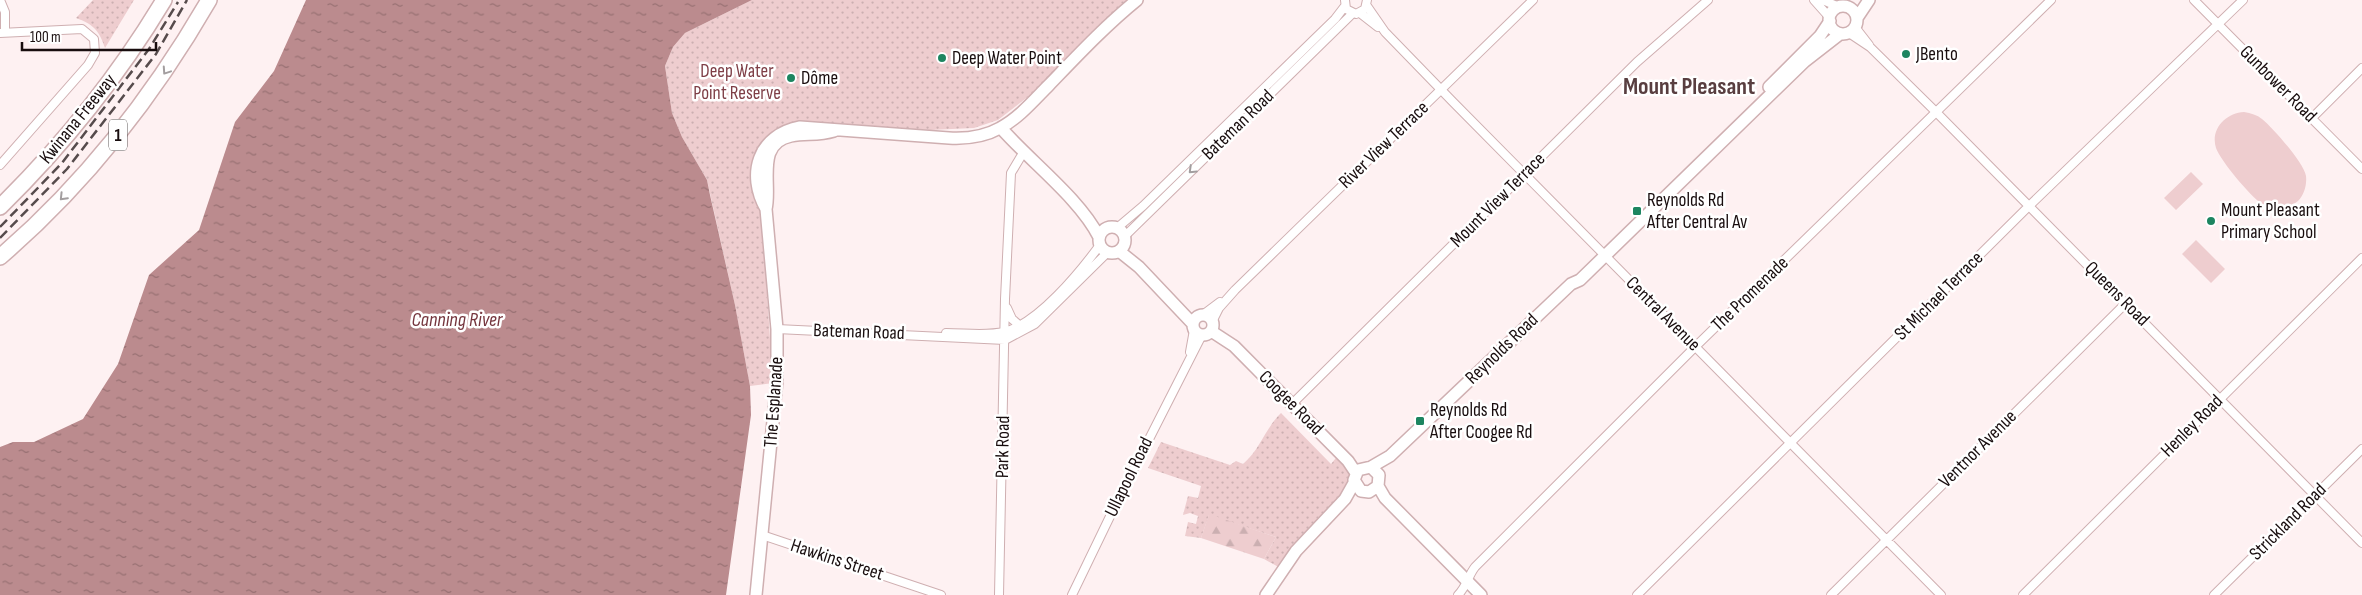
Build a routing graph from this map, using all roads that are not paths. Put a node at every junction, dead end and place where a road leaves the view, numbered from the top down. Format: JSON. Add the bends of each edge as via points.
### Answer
{"nodes":[{"id":1,"x":0,"y":0,"type":"edge"},
{"id":2,"x":164,"y":0,"type":"edge"},
{"id":3,"x":210,"y":0,"type":"edge"},
{"id":4,"x":1137,"y":0,"type":"edge"},
{"id":5,"x":1533,"y":0,"type":"edge"},
{"id":6,"x":1708,"y":0,"type":"edge"},
{"id":7,"x":1814,"y":0,"type":"edge"},
{"id":8,"x":1823,"y":0,"type":"edge"},
{"id":9,"x":1869,"y":0,"type":"edge"},
{"id":10,"x":2051,"y":0,"type":"edge"},
{"id":11,"x":2194,"y":0,"type":"edge"},
{"id":12,"x":2243,"y":0,"type":"edge"},
{"id":13,"x":1345,"y":3,"type":"edge"},
{"id":14,"x":1367,"y":3,"type":"edge"},
{"id":15,"x":1847,"y":5,"type":"edge"},
{"id":16,"x":1356,"y":14,"type":"junction"},
{"id":17,"x":1830,"y":20,"type":"junction"},
{"id":18,"x":2219,"y":25,"type":"junction"},
{"id":19,"x":1850,"y":28,"type":"junction"},
{"id":20,"x":2,"y":32,"type":"edge"},
{"id":21,"x":1386,"y":32,"type":"junction"},
{"id":22,"x":1801,"y":59,"type":"junction"},
{"id":23,"x":2362,"y":68,"type":"edge"},
{"id":24,"x":1441,"y":89,"type":"junction"},
{"id":25,"x":1936,"y":112,"type":"junction"},
{"id":26,"x":2312,"y":118,"type":"junction"},
{"id":27,"x":1001,"y":128,"type":"junction"},
{"id":28,"x":1023,"y":153,"type":"junction"},
{"id":29,"x":0,"y":165,"type":"edge"},
{"id":30,"x":2362,"y":169,"type":"edge"},
{"id":31,"x":1524,"y":174,"type":"junction"},
{"id":32,"x":2029,"y":206,"type":"junction"},
{"id":33,"x":0,"y":207,"type":"edge"},
{"id":34,"x":1112,"y":240,"type":"junction"},
{"id":35,"x":1602,"y":253,"type":"junction"},
{"id":36,"x":0,"y":257,"type":"edge"},
{"id":37,"x":2362,"y":258,"type":"edge"},
{"id":38,"x":1005,"y":298,"type":"junction"},
{"id":39,"x":2126,"y":303,"type":"junction"},
{"id":40,"x":1203,"y":324,"type":"junction"},
{"id":41,"x":1019,"y":325,"type":"junction"},
{"id":42,"x":777,"y":329,"type":"junction"},
{"id":43,"x":1005,"y":336,"type":"junction"},
{"id":44,"x":1695,"y":347,"type":"junction"},
{"id":45,"x":2219,"y":399,"type":"junction"},
{"id":46,"x":1292,"y":404,"type":"junction"},
{"id":47,"x":1791,"y":443,"type":"junction"},
{"id":48,"x":2362,"y":449,"type":"edge"},
{"id":49,"x":1367,"y":479,"type":"junction"},
{"id":50,"x":2314,"y":496,"type":"junction"},
{"id":51,"x":762,"y":535,"type":"junction"},
{"id":52,"x":1887,"y":540,"type":"junction"},
{"id":53,"x":2362,"y":543,"type":"edge"},
{"id":54,"x":1467,"y":581,"type":"junction"},
{"id":55,"x":756,"y":595,"type":"edge"},
{"id":56,"x":941,"y":595,"type":"edge"},
{"id":57,"x":999,"y":595,"type":"edge"},
{"id":58,"x":1072,"y":595,"type":"edge"},
{"id":59,"x":1266,"y":595,"type":"edge"},
{"id":60,"x":1458,"y":595,"type":"edge"},
{"id":61,"x":1481,"y":595,"type":"edge"},
{"id":62,"x":1637,"y":595,"type":"edge"},
{"id":63,"x":1831,"y":595,"type":"edge"},
{"id":64,"x":1941,"y":595,"type":"edge"},
{"id":65,"x":2023,"y":595,"type":"edge"},
{"id":66,"x":2214,"y":595,"type":"edge"}],
"edges":[{"from":1,"to":20,"type":"street","via":[[4,12]]},
{"from":2,"to":33,"type":"highway","name":"Kwinana Freeway","number":"1","via":[[100,93]]},
{"from":3,"to":36,"type":"highway","name":"Kwinana Freeway","number":"1","one_way":true,"via":[[168,69],[129,123],[68,192]]},
{"from":4,"to":27,"type":"street","name":"The Esplanade"},
{"from":5,"to":24,"type":"street","name":"River View Terrace"},
{"from":6,"to":31,"type":"street","name":"Mount View Terrace","via":[[1637,62]]},
{"from":7,"to":17,"type":"street"},
{"from":8,"to":15,"type":"street"},
{"from":9,"to":19,"type":"street","name":"Reynolds Road"},
{"from":10,"to":25,"type":"street","name":"The Promenade"},
{"from":11,"to":18,"type":"street","name":"Gunbower Road"},
{"from":12,"to":18,"type":"street","name":"St Michael Terrace"},
{"from":13,"to":16,"type":"street","name":"Central Avenue"},
{"from":13,"to":34,"type":"street","name":"Bateman Road","via":[[1335,19]]},
{"from":14,"to":16,"type":"street","name":"Bateman Road"},
{"from":14,"to":21,"type":"street","name":"Central Avenue"},
{"from":15,"to":17,"type":"street","name":"Reynolds Road","via":[[1833,11]]},
{"from":15,"to":19,"type":"street","via":[[1853,11]]},
{"from":16,"to":21,"type":"street","name":"Central Avenue"},
{"from":16,"to":34,"type":"street","name":"Bateman Road","one_way":true},
{"from":17,"to":19,"type":"street","via":[[1833,29]]},
{"from":17,"to":22,"type":"street","name":"Reynolds Road"},
{"from":18,"to":26,"type":"street","name":"Gunbower Road"},
{"from":18,"to":32,"type":"street","name":"St Michael Terrace"},
{"from":19,"to":22,"type":"street","name":"Reynolds Road"},
{"from":19,"to":25,"type":"street","name":"Queens Road"},
{"from":20,"to":29,"type":"street","via":[[82,29],[94,39],[95,53]]},
{"from":21,"to":24,"type":"street","name":"Central Avenue"},
{"from":22,"to":35,"type":"street","name":"Reynolds Road"},
{"from":23,"to":26,"type":"street"},
{"from":24,"to":31,"type":"street","name":"Central Avenue"},
{"from":24,"to":40,"type":"street","name":"River View Terrace"},
{"from":25,"to":32,"type":"street","name":"Queens Road"},
{"from":25,"to":44,"type":"street","name":"The Promenade"},
{"from":26,"to":30,"type":"street","name":"Gunbower Road"},
{"from":27,"to":28,"type":"street","name":"Coogee Road"},
{"from":27,"to":42,"type":"street","name":"The Esplanade","via":[[970,139],[800,127],[781,132],[765,144],[759,160],[757,184],[766,210]]},
{"from":28,"to":34,"type":"street","name":"Coogee Road"},
{"from":28,"to":38,"type":"street","name":"Park Road","via":[[1011,173]]},
{"from":31,"to":35,"type":"street","name":"Central Avenue"},
{"from":31,"to":46,"type":"street","name":"Mount View Terrace"},
{"from":32,"to":39,"type":"street","name":"Queens Road"},
{"from":32,"to":47,"type":"street","name":"St Michael Terrace"},
{"from":34,"to":40,"type":"street","name":"Coogee Road","via":[[1176,305]]},
{"from":34,"to":41,"type":"street","name":"Bateman Road","via":[[1033,317]]},
{"from":34,"to":43,"type":"street","name":"Bateman Road","via":[[1042,318],[1028,328]]},
{"from":35,"to":44,"type":"street","name":"Central Avenue"},
{"from":35,"to":49,"type":"street","name":"Reynolds Road","via":[[1580,280],[1571,284]]},
{"from":37,"to":45,"type":"street","name":"Henley Road"},
{"from":38,"to":41,"type":"street","name":"Park Road","via":[[1008,313]]},
{"from":38,"to":43,"type":"street","name":"Park Road"},
{"from":39,"to":45,"type":"street","name":"Queens Road"},
{"from":39,"to":52,"type":"street","name":"Ventnor Avenue"},
{"from":40,"to":46,"type":"street","name":"Coogee Road","via":[[1234,346]]},
{"from":40,"to":58,"type":"street","name":"Ullapool Road"},
{"from":41,"to":43,"type":"street","name":"Bateman Road"},
{"from":42,"to":43,"type":"street","name":"Bateman Road"},
{"from":42,"to":51,"type":"street","name":"The Esplanade","via":[[777,394]]},
{"from":43,"to":57,"type":"street","name":"Park Road"},
{"from":44,"to":47,"type":"street","name":"Central Avenue"},
{"from":44,"to":54,"type":"street","name":"The Promenade","via":[[1475,567]]},
{"from":45,"to":50,"type":"street","name":"Queens Road"},
{"from":45,"to":65,"type":"street","name":"Henley Road"},
{"from":46,"to":49,"type":"street","name":"Coogee Road"},
{"from":47,"to":52,"type":"street","name":"Central Avenue"},
{"from":47,"to":62,"type":"street","name":"St Michael Terrace"},
{"from":48,"to":50,"type":"street","name":"Strickland Road"},
{"from":49,"to":54,"type":"street"},
{"from":49,"to":59,"type":"street","name":"Reynolds Road","via":[[1296,551]]},
{"from":50,"to":53,"type":"street","name":"Queens Road"},
{"from":50,"to":66,"type":"street","name":"Strickland Road"},
{"from":51,"to":55,"type":"street","name":"The Esplanade"},
{"from":51,"to":56,"type":"street","name":"Hawkins Street"},
{"from":52,"to":63,"type":"street","name":"Ventnor Avenue"},
{"from":52,"to":64,"type":"street","name":"Central Avenue"},
{"from":54,"to":60,"type":"street","name":"The Promenade"},
{"from":54,"to":61,"type":"street"}]}
